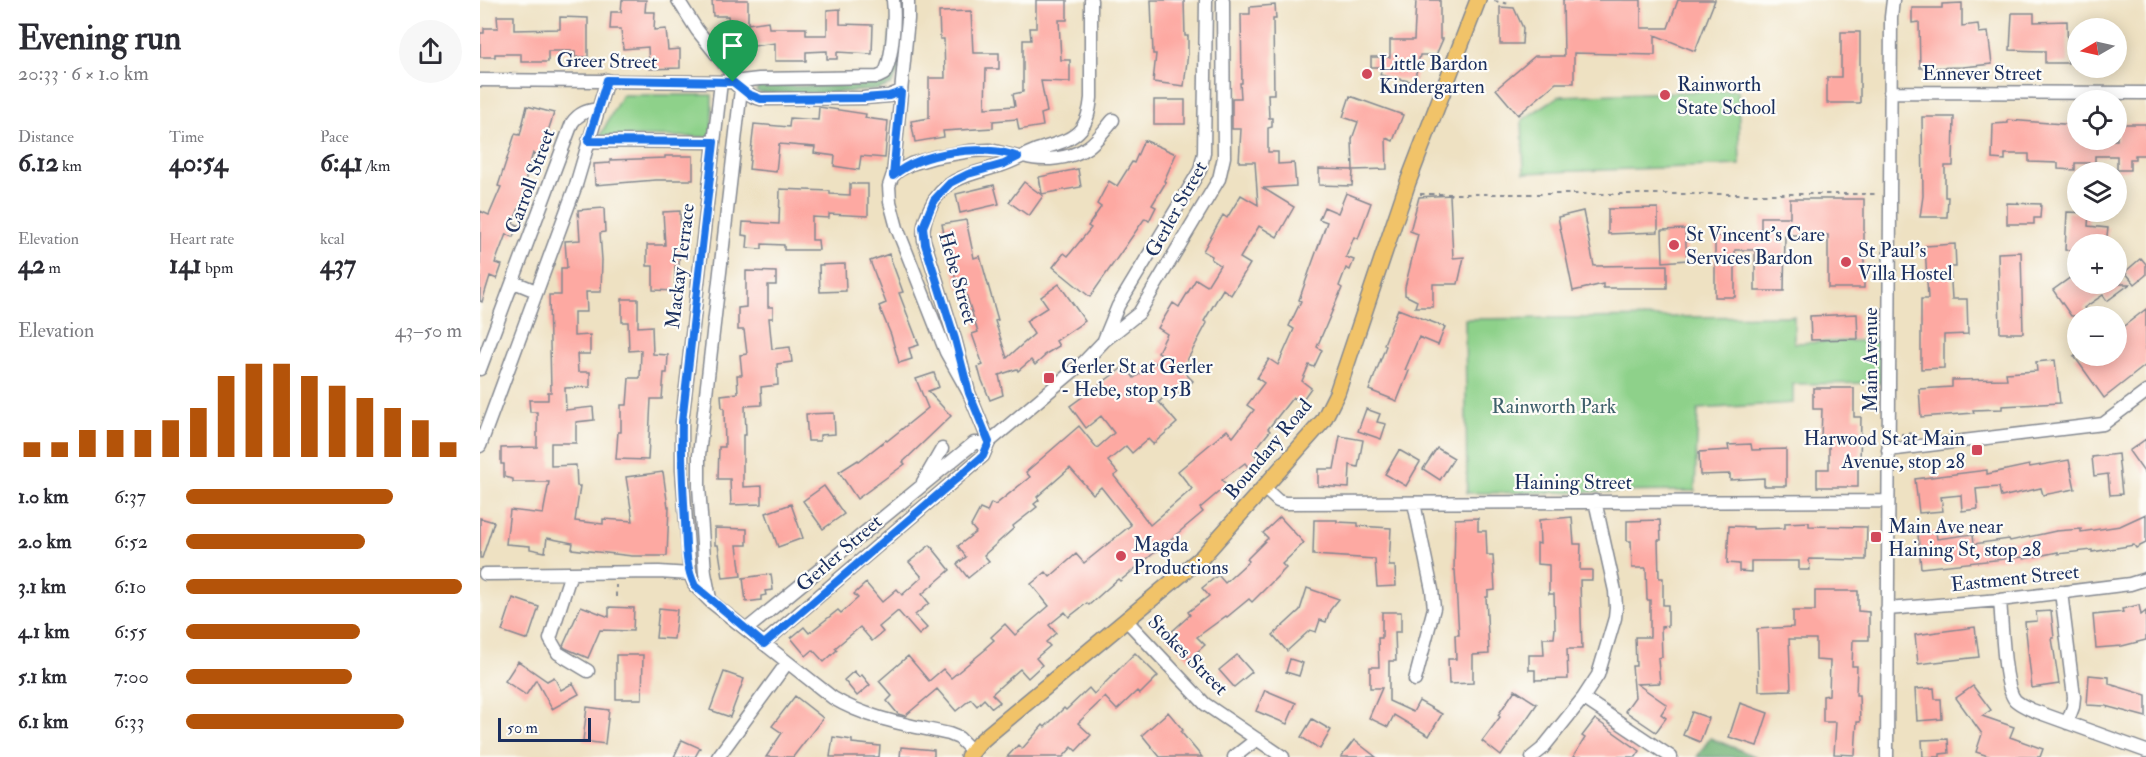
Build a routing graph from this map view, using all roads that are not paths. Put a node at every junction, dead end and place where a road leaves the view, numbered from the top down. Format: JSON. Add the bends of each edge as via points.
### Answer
{"nodes":[{"id":1,"x":678,"y":0,"type":"edge"},
{"id":2,"x":893,"y":0,"type":"edge"},
{"id":3,"x":908,"y":0,"type":"edge"},
{"id":4,"x":1091,"y":0,"type":"edge"},
{"id":5,"x":1206,"y":0,"type":"edge"},
{"id":6,"x":1223,"y":0,"type":"edge"},
{"id":7,"x":1478,"y":0,"type":"edge"},
{"id":8,"x":1893,"y":0,"type":"edge"},
{"id":9,"x":480,"y":80,"type":"edge"},
{"id":10,"x":607,"y":80,"type":"junction"},
{"id":11,"x":732,"y":84,"type":"junction"},
{"id":12,"x":901,"y":92,"type":"junction"},
{"id":13,"x":1890,"y":92,"type":"junction"},
{"id":14,"x":2146,"y":93,"type":"edge"},
{"id":15,"x":598,"y":109,"type":"junction"},
{"id":16,"x":1113,"y":120,"type":"dead end"},
{"id":17,"x":588,"y":141,"type":"junction"},
{"id":18,"x":714,"y":142,"type":"junction"},
{"id":19,"x":1021,"y":157,"type":"junction"},
{"id":20,"x":893,"y":176,"type":"junction"},
{"id":21,"x":514,"y":282,"type":"junction"},
{"id":22,"x":536,"y":291,"type":"junction"},
{"id":23,"x":1104,"y":341,"type":"junction"},
{"id":24,"x":480,"y":369,"type":"edge"},
{"id":25,"x":2146,"y":392,"type":"edge"},
{"id":26,"x":969,"y":393,"type":"junction"},
{"id":27,"x":989,"y":442,"type":"junction"},
{"id":28,"x":480,"y":446,"type":"edge"},
{"id":29,"x":942,"y":449,"type":"dead end"},
{"id":30,"x":1888,"y":450,"type":"junction"},
{"id":31,"x":681,"y":454,"type":"junction"},
{"id":32,"x":699,"y":455,"type":"junction"},
{"id":33,"x":919,"y":488,"type":"junction"},
{"id":34,"x":1264,"y":488,"type":"junction"},
{"id":35,"x":1594,"y":501,"type":"junction"},
{"id":36,"x":1887,"y":501,"type":"junction"},
{"id":37,"x":1414,"y":503,"type":"junction"},
{"id":38,"x":571,"y":573,"type":"junction"},
{"id":39,"x":690,"y":574,"type":"junction"},
{"id":40,"x":483,"y":578,"type":"edge"},
{"id":41,"x":2146,"y":579,"type":"edge"},
{"id":42,"x":2061,"y":592,"type":"junction"},
{"id":43,"x":2000,"y":600,"type":"junction"},
{"id":44,"x":710,"y":601,"type":"junction"},
{"id":45,"x":1887,"y":609,"type":"junction"},
{"id":46,"x":1127,"y":621,"type":"junction"},
{"id":47,"x":747,"y":629,"type":"junction"},
{"id":48,"x":764,"y":644,"type":"junction"},
{"id":49,"x":787,"y":663,"type":"junction"},
{"id":50,"x":588,"y":671,"type":"dead end"},
{"id":51,"x":1415,"y":680,"type":"dead end"},
{"id":52,"x":1583,"y":698,"type":"junction"},
{"id":53,"x":2067,"y":723,"type":"junction"},
{"id":54,"x":1257,"y":739,"type":"junction"},
{"id":55,"x":2146,"y":751,"type":"edge"},
{"id":56,"x":1541,"y":753,"type":"edge"},
{"id":57,"x":970,"y":754,"type":"edge"},
{"id":58,"x":718,"y":757,"type":"edge"},
{"id":59,"x":1234,"y":757,"type":"edge"},
{"id":60,"x":1282,"y":757,"type":"edge"},
{"id":61,"x":1532,"y":757,"type":"edge"},
{"id":62,"x":1671,"y":757,"type":"edge"},
{"id":63,"x":1887,"y":757,"type":"edge"}],
"edges":[{"from":1,"to":11,"type":"street","via":[[728,68]]},
{"from":2,"to":11,"type":"street","via":[[888,63],[882,76],[759,79]]},
{"from":3,"to":12,"type":"street"},
{"from":4,"to":19,"type":"street","name":"Hebe Street","via":[[1091,98],[1085,123],[1070,138]]},
{"from":5,"to":23,"type":"street","name":"Gerler Street","via":[[1204,153],[1200,170],[1118,306]]},
{"from":6,"to":23,"type":"street","name":"Gerler Street","via":[[1223,168],[1139,313]]},
{"from":7,"to":34,"type":"main road","name":"Boundary Road","via":[[1408,182],[1330,408]]},
{"from":8,"to":13,"type":"street","name":"Main Avenue"},
{"from":9,"to":10,"type":"street","name":"Greer Street"},
{"from":10,"to":11,"type":"street","name":"Greer Street"},
{"from":10,"to":15,"type":"street"},
{"from":11,"to":12,"type":"street","via":[[754,97],[766,99],[870,97]]},
{"from":11,"to":18,"type":"street","name":"Mackay Terrace"},
{"from":11,"to":32,"type":"street","name":"Mackay Terrace"},
{"from":12,"to":20,"type":"street"},
{"from":13,"to":14,"type":"street","name":"Ennever Street"},
{"from":13,"to":30,"type":"street","name":"Main Avenue"},
{"from":15,"to":17,"type":"street"},
{"from":15,"to":21,"type":"street","name":"Carroll Street","via":[[578,114],[572,123]]},
{"from":16,"to":19,"type":"street","name":"Hebe Street","via":[[1093,143],[1077,153],[1045,159]]},
{"from":17,"to":18,"type":"street"},
{"from":17,"to":22,"type":"street","via":[[576,185]]},
{"from":18,"to":31,"type":"street","name":"Mackay Terrace"},
{"from":19,"to":20,"type":"street","name":"Hebe Street","via":[[1001,151],[971,151],[921,161]]},
{"from":19,"to":26,"type":"street","name":"Hebe Street","via":[[950,183],[934,200],[923,227]]},
{"from":20,"to":26,"type":"street","name":"Hebe Street","via":[[889,198],[897,228],[946,352]]},
{"from":21,"to":22,"type":"street"},
{"from":21,"to":24,"type":"street","name":"Carroll Street"},
{"from":22,"to":28,"type":"street"},
{"from":23,"to":27,"type":"street","name":"Gerler Street"},
{"from":25,"to":30,"type":"street","via":[[2103,424]]},
{"from":26,"to":27,"type":"street","name":"Hebe Street"},
{"from":27,"to":33,"type":"street","name":"Gerler Street","via":[[974,443]]},
{"from":27,"to":48,"type":"street","name":"Gerler Street","via":[[983,456]]},
{"from":29,"to":33,"type":"street","name":"Gerler Street"},
{"from":30,"to":36,"type":"street","name":"Main Avenue"},
{"from":31,"to":32,"type":"street"},
{"from":31,"to":39,"type":"street","name":"Mackay Terrace"},
{"from":32,"to":44,"type":"street","name":"Mackay Terrace"},
{"from":33,"to":47,"type":"street","name":"Gerler Street"},
{"from":34,"to":37,"type":"street","name":"Haining Street","via":[[1285,503]]},
{"from":34,"to":46,"type":"main road","name":"Boundary Road","via":[[1202,557]]},
{"from":35,"to":36,"type":"street","name":"Haining Street"},
{"from":35,"to":37,"type":"street","name":"Haining Street"},
{"from":35,"to":52,"type":"street","via":[[1616,608],[1603,663]]},
{"from":36,"to":45,"type":"street","name":"Main Avenue"},
{"from":37,"to":51,"type":"street","via":[[1434,608]]},
{"from":38,"to":39,"type":"street"},
{"from":38,"to":40,"type":"street"},
{"from":38,"to":50,"type":"street","via":[[550,639],[558,653]]},
{"from":39,"to":44,"type":"street","name":"Mackay Terrace","via":[[695,586]]},
{"from":41,"to":42,"type":"street","name":"Eastment Street"},
{"from":42,"to":43,"type":"street","name":"Eastment Street"},
{"from":42,"to":53,"type":"street","via":[[2074,697]]},
{"from":43,"to":45,"type":"street","name":"Eastment Street"},
{"from":43,"to":53,"type":"street","via":[[2007,675],[2014,699]]},
{"from":44,"to":47,"type":"street","name":"Mackay Terrace"},
{"from":45,"to":63,"type":"street","name":"Main Avenue"},
{"from":46,"to":54,"type":"street","name":"Stokes Street","via":[[1199,698]]},
{"from":46,"to":57,"type":"main road","name":"Boundary Road"},
{"from":47,"to":48,"type":"street","name":"Mackay Terrace"},
{"from":48,"to":49,"type":"street","name":"Mackay Terrace"},
{"from":49,"to":57,"type":"street","name":"Mackay Terrace","via":[[850,708],[949,734],[959,738]]},
{"from":49,"to":58,"type":"street"},
{"from":52,"to":56,"type":"street"},
{"from":52,"to":62,"type":"street"},
{"from":53,"to":55,"type":"street"},
{"from":54,"to":59,"type":"street"},
{"from":54,"to":60,"type":"street","name":"Stokes Street"},
{"from":56,"to":61,"type":"street"}]}
